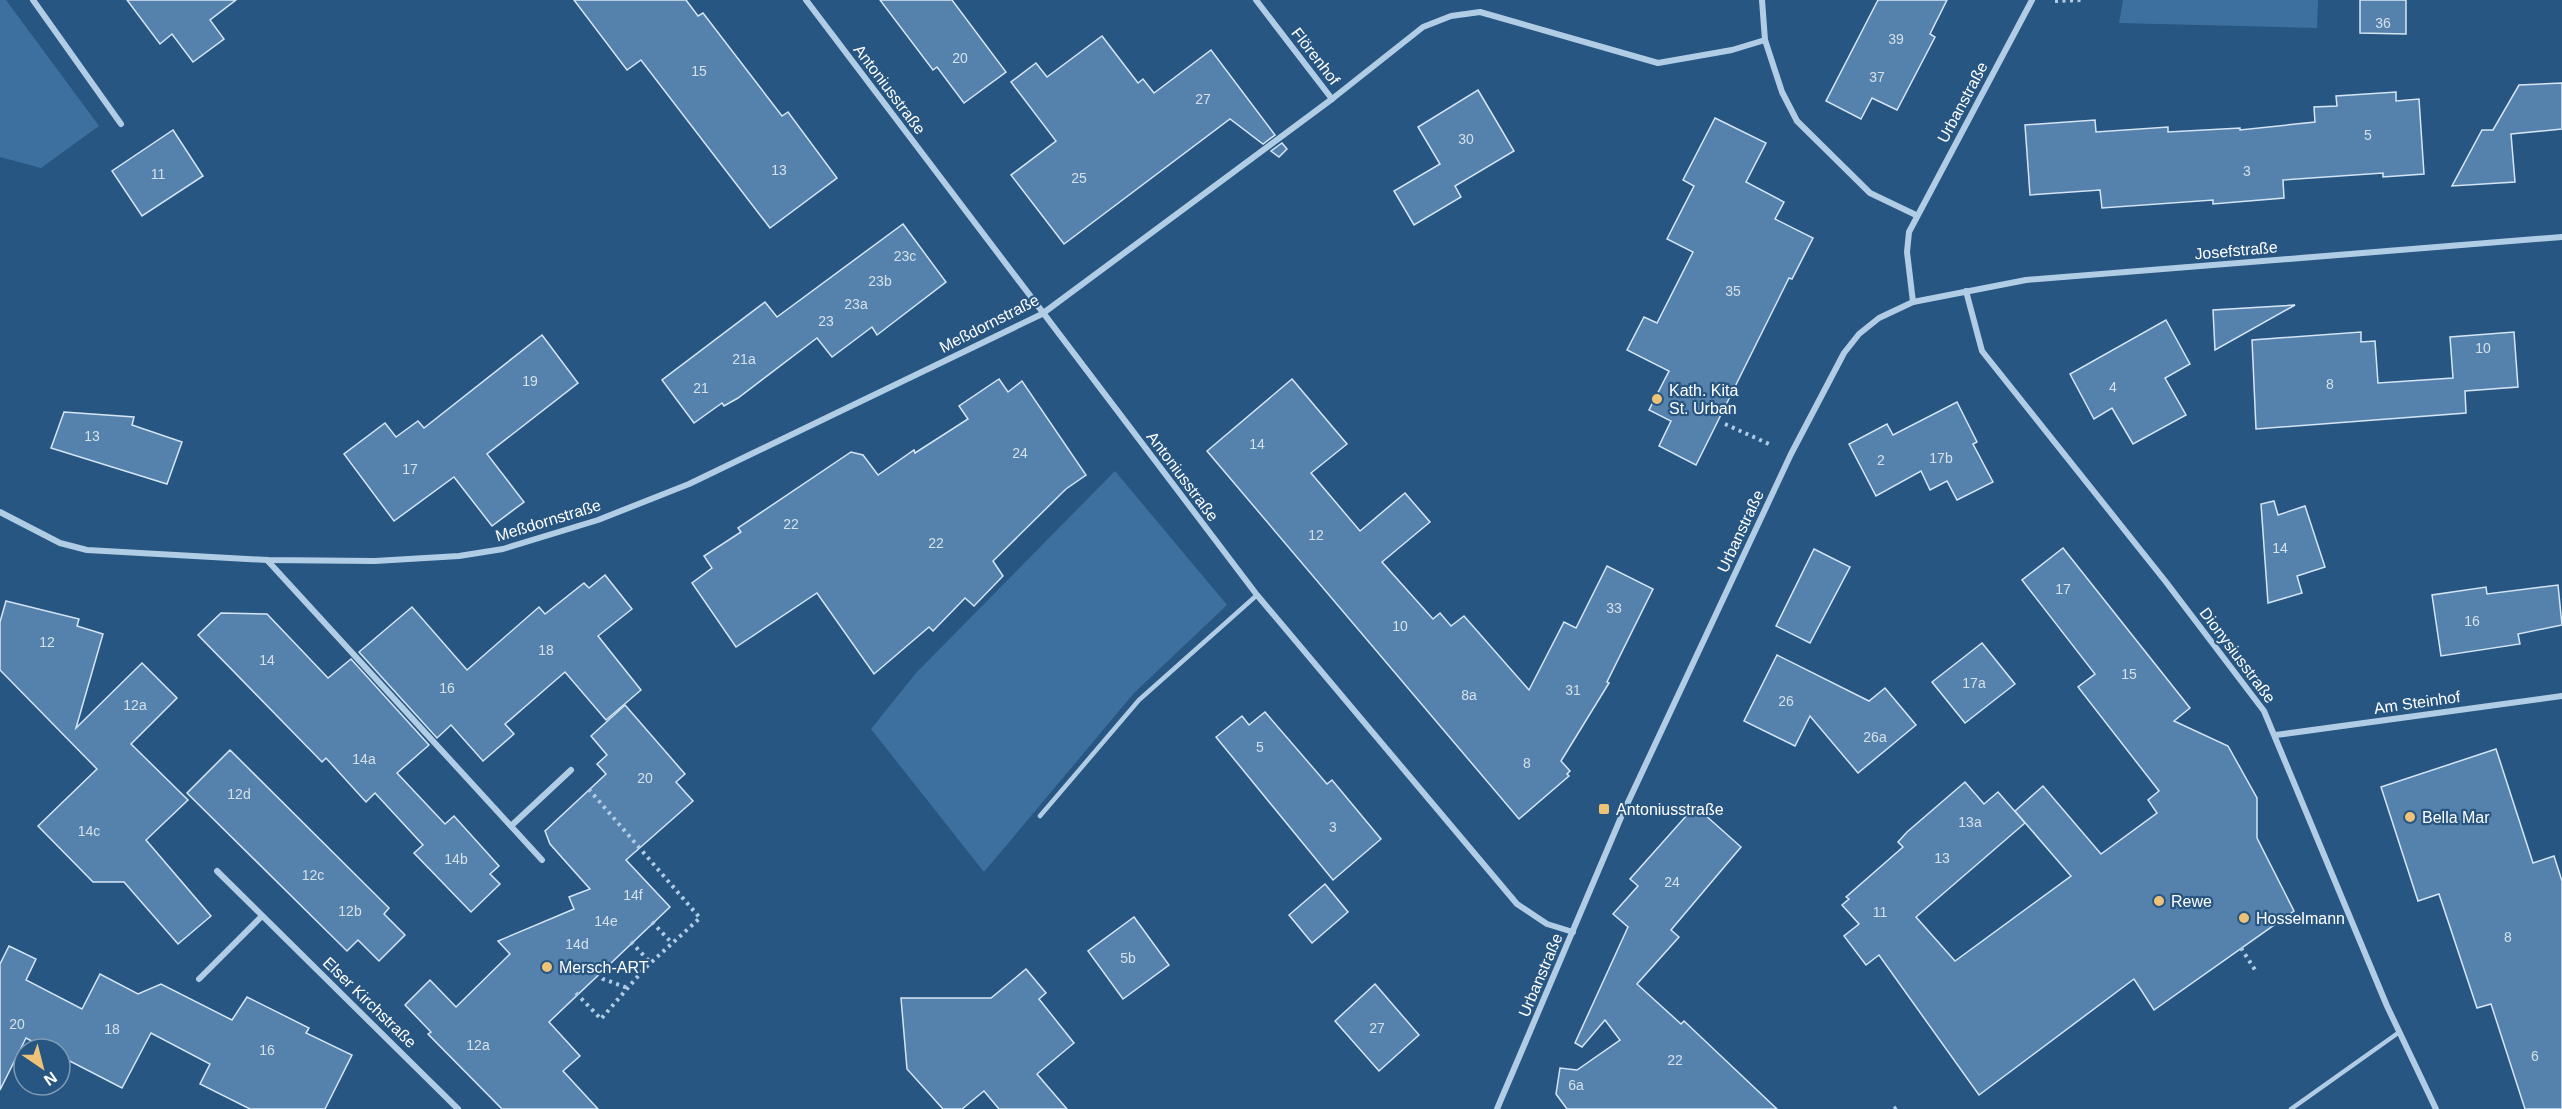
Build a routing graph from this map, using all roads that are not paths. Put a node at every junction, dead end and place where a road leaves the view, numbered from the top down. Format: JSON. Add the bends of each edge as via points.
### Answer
{"nodes":[{"id":1,"x":33,"y":0,"type":"edge"},
{"id":2,"x":806,"y":0,"type":"edge"},
{"id":3,"x":1256,"y":0,"type":"edge"},
{"id":4,"x":1762,"y":0,"type":"edge"},
{"id":5,"x":2031,"y":0,"type":"edge"},
{"id":6,"x":1766,"y":40,"type":"junction"},
{"id":7,"x":1332,"y":99,"type":"junction"},
{"id":8,"x":122,"y":124,"type":"dead end"},
{"id":9,"x":1916,"y":215,"type":"junction"},
{"id":10,"x":2562,"y":237,"type":"edge"},
{"id":11,"x":1966,"y":291,"type":"junction"},
{"id":12,"x":1913,"y":303,"type":"junction"},
{"id":13,"x":1042,"y":314,"type":"junction"},
{"id":14,"x":0,"y":512,"type":"edge"},
{"id":15,"x":267,"y":560,"type":"junction"},
{"id":16,"x":1257,"y":595,"type":"junction"},
{"id":17,"x":2562,"y":696,"type":"edge"},
{"id":18,"x":2276,"y":735,"type":"junction"},
{"id":19,"x":571,"y":770,"type":"road end"},
{"id":20,"x":1040,"y":816,"type":"dead end"},
{"id":21,"x":511,"y":826,"type":"junction"},
{"id":22,"x":542,"y":860,"type":"dead end"},
{"id":23,"x":218,"y":871,"type":"dead end"},
{"id":24,"x":262,"y":916,"type":"junction"},
{"id":25,"x":1573,"y":932,"type":"junction"},
{"id":26,"x":199,"y":979,"type":"dead end"},
{"id":27,"x":2398,"y":1033,"type":"junction"},
{"id":28,"x":458,"y":1109,"type":"edge"},
{"id":29,"x":1497,"y":1109,"type":"edge"},
{"id":30,"x":2291,"y":1109,"type":"edge"},
{"id":31,"x":2436,"y":1109,"type":"edge"}],
"edges":[{"from":1,"to":8,"type":"street"},
{"from":2,"to":13,"type":"street","name":"Antoniusstraße"},
{"from":3,"to":7,"type":"street","name":"Flörenhof"},
{"from":4,"to":6,"type":"street"},
{"from":5,"to":9,"type":"street","name":"Urbanstraße"},
{"from":6,"to":7,"type":"street","name":"Meßdornstraße","via":[[1658,63],[1480,12],[1451,16],[1423,27]]},
{"from":6,"to":9,"type":"street","via":[[1782,92],[1797,121],[1870,193]]},
{"from":7,"to":13,"type":"street","name":"Meßdornstraße"},
{"from":9,"to":12,"type":"street","name":"Urbanstraße","via":[[1907,252]]},
{"from":10,"to":11,"type":"street","name":"Josefstraße","via":[[2026,280]]},
{"from":11,"to":12,"type":"street","name":"Josefstraße"},
{"from":11,"to":18,"type":"street","name":"Dionysiusstraße","via":[[1982,351],[2241,678]]},
{"from":12,"to":25,"type":"street","name":"Urbanstraße","via":[[1879,318],[1844,353],[1791,454],[1622,815]]},
{"from":13,"to":15,"type":"street","name":"Meßdornstraße","via":[[688,484],[548,537],[459,556],[375,561]]},
{"from":13,"to":16,"type":"street","name":"Antoniusstraße"},
{"from":14,"to":15,"type":"street","name":"Meßdornstraße","via":[[60,543],[87,550]]},
{"from":15,"to":21,"type":"street"},
{"from":16,"to":20,"type":"lane","via":[[1139,700]]},
{"from":16,"to":25,"type":"street","name":"Antoniusstraße","via":[[1517,904],[1547,924]]},
{"from":17,"to":18,"type":"street","name":"Am Steinhof"},
{"from":18,"to":27,"type":"street","name":"Dionysiusstraße"},
{"from":19,"to":21,"type":"street"},
{"from":21,"to":22,"type":"street"},
{"from":23,"to":24,"type":"street","name":"Elser Kirchstraße"},
{"from":24,"to":26,"type":"street"},
{"from":24,"to":28,"type":"street","name":"Elser Kirchstraße"},
{"from":25,"to":29,"type":"street","name":"Urbanstraße"},
{"from":27,"to":30,"type":"lane"},
{"from":27,"to":31,"type":"street","name":"Dionysiusstraße"}]}
